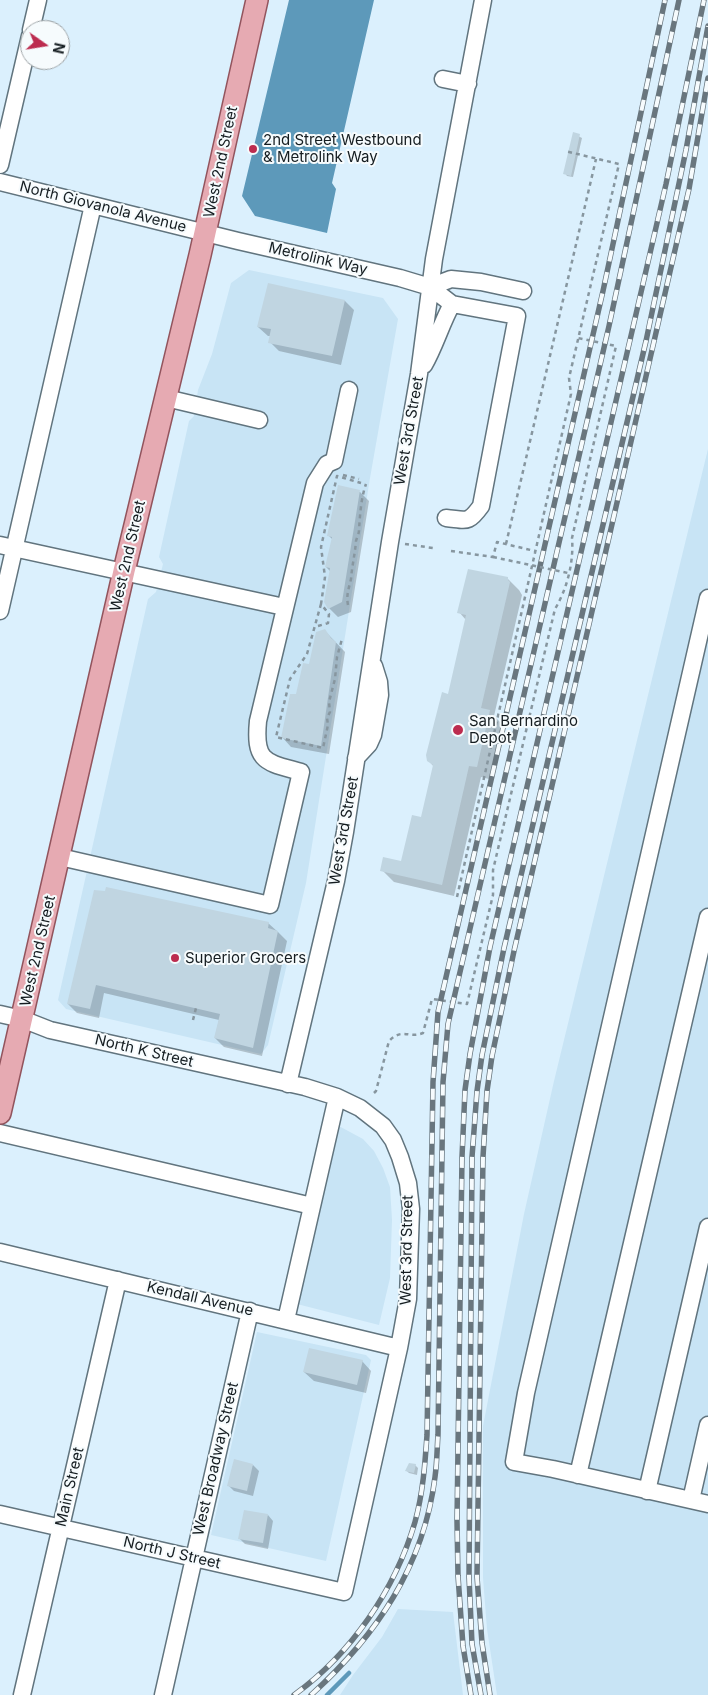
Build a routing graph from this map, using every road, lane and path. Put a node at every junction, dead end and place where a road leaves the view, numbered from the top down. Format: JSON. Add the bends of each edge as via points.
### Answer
{"nodes":[{"id":1,"x":38,"y":0,"type":"edge"},
{"id":2,"x":257,"y":0,"type":"edge"},
{"id":3,"x":483,"y":0,"type":"edge"},
{"id":4,"x":34,"y":20,"type":"edge"},
{"id":5,"x":22,"y":70,"type":"edge"},
{"id":6,"x":443,"y":79,"type":"dead end"},
{"id":7,"x":468,"y":84,"type":"junction"},
{"id":8,"x":565,"y":151,"type":"dead end"},
{"id":9,"x":596,"y":159,"type":"junction"},
{"id":10,"x":0,"y":165,"type":"edge"},
{"id":11,"x":0,"y":182,"type":"edge"},
{"id":12,"x":93,"y":205,"type":"junction"},
{"id":13,"x":206,"y":233,"type":"junction"},
{"id":14,"x":430,"y":287,"type":"junction"},
{"id":15,"x":524,"y":291,"type":"dead end"},
{"id":16,"x":452,"y":304,"type":"junction"},
{"id":17,"x":578,"y":338,"type":"junction"},
{"id":18,"x":419,"y":374,"type":"junction"},
{"id":19,"x":349,"y":390,"type":"dead end"},
{"id":20,"x":166,"y":398,"type":"junction"},
{"id":21,"x":260,"y":420,"type":"dead end"},
{"id":22,"x":343,"y":474,"type":"dead end"},
{"id":23,"x":359,"y":479,"type":"dead end"},
{"id":24,"x":362,"y":483,"type":"dead end"},
{"id":25,"x":366,"y":484,"type":"dead end"},
{"id":26,"x":446,"y":518,"type":"dead end"},
{"id":27,"x":401,"y":544,"type":"dead end"},
{"id":28,"x":506,"y":544,"type":"junction"},
{"id":29,"x":7,"y":547,"type":"edge"},
{"id":30,"x":433,"y":548,"type":"dead end"},
{"id":31,"x":451,"y":551,"type":"dead end"},
{"id":32,"x":535,"y":551,"type":"junction"},
{"id":33,"x":493,"y":556,"type":"junction"},
{"id":34,"x":124,"y":572,"type":"junction"},
{"id":35,"x":568,"y":572,"type":"junction"},
{"id":36,"x":708,"y":598,"type":"edge"},
{"id":37,"x":321,"y":604,"type":"junction"},
{"id":38,"x":348,"y":605,"type":"dead end"},
{"id":39,"x":284,"y":607,"type":"junction"},
{"id":40,"x":0,"y":611,"type":"edge"},
{"id":41,"x":318,"y":626,"type":"dead end"},
{"id":42,"x":342,"y":639,"type":"dead end"},
{"id":43,"x":60,"y":857,"type":"junction"},
{"id":44,"x":457,"y":897,"type":"dead end"},
{"id":45,"x":708,"y":917,"type":"edge"},
{"id":46,"x":196,"y":1008,"type":"dead end"},
{"id":47,"x":0,"y":1014,"type":"edge"},
{"id":48,"x":22,"y":1019,"type":"junction"},
{"id":49,"x":194,"y":1020,"type":"dead end"},
{"id":50,"x":288,"y":1084,"type":"junction"},
{"id":51,"x":374,"y":1092,"type":"dead end"},
{"id":52,"x":337,"y":1097,"type":"junction"},
{"id":53,"x":0,"y":1113,"type":"edge"},
{"id":54,"x":0,"y":1133,"type":"edge"},
{"id":55,"x":312,"y":1206,"type":"junction"},
{"id":56,"x":708,"y":1227,"type":"edge"},
{"id":57,"x":0,"y":1252,"type":"edge"},
{"id":58,"x":118,"y":1280,"type":"junction"},
{"id":59,"x":250,"y":1311,"type":"junction"},
{"id":60,"x":286,"y":1320,"type":"junction"},
{"id":61,"x":399,"y":1348,"type":"junction"},
{"id":62,"x":708,"y":1425,"type":"edge"},
{"id":63,"x":578,"y":1475,"type":"junction"},
{"id":64,"x":647,"y":1491,"type":"junction"},
{"id":65,"x":691,"y":1500,"type":"junction"},
{"id":66,"x":708,"y":1504,"type":"edge"},
{"id":67,"x":0,"y":1514,"type":"edge"},
{"id":68,"x":61,"y":1528,"type":"junction"},
{"id":69,"x":194,"y":1558,"type":"junction"},
{"id":70,"x":344,"y":1592,"type":"joint"},
{"id":71,"x":22,"y":1695,"type":"edge"},
{"id":72,"x":163,"y":1695,"type":"edge"}],
"edges":[{"from":1,"to":4,"type":"street"},
{"from":2,"to":13,"type":"main road","name":"West 2nd Street"},
{"from":3,"to":7,"type":"street","name":"West 3rd Street"},
{"from":5,"to":10,"type":"street"},
{"from":6,"to":7,"type":"street"},
{"from":7,"to":14,"type":"street","name":"West 3rd Street"},
{"from":8,"to":9,"type":"path"},
{"from":9,"to":17,"type":"path","via":[[619,164]]},
{"from":9,"to":28,"type":"path"},
{"from":11,"to":12,"type":"street","name":"North Giovanola Avenue"},
{"from":12,"to":13,"type":"street","name":"North Giovanola Avenue"},
{"from":12,"to":29,"type":"street"},
{"from":13,"to":14,"type":"street","name":"Metrolink Way"},
{"from":13,"to":20,"type":"main road","name":"West 2nd Street"},
{"from":14,"to":15,"type":"street","via":[[455,279]]},
{"from":14,"to":16,"type":"street","name":"Metrolink Way"},
{"from":14,"to":18,"type":"street","name":"West 3rd Street"},
{"from":16,"to":18,"type":"street"},
{"from":16,"to":26,"type":"street","name":"Metrolink Way","via":[[517,316],[481,506],[467,520]]},
{"from":17,"to":32,"type":"path","via":[[569,378],[571,394]]},
{"from":17,"to":35,"type":"path","via":[[616,346],[572,538],[573,552]]},
{"from":18,"to":50,"type":"street","name":"West 3rd Street","via":[[336,881]]},
{"from":19,"to":39,"type":"street","via":[[334,462],[327,464],[315,483]]},
{"from":20,"to":21,"type":"street"},
{"from":20,"to":34,"type":"main road","name":"West 2nd Street"},
{"from":22,"to":23,"type":"path"},
{"from":24,"to":37,"type":"path","via":[[337,476],[321,547],[325,577]]},
{"from":25,"to":38,"type":"path","via":[[350,573]]},
{"from":27,"to":30,"type":"path"},
{"from":28,"to":32,"type":"path"},
{"from":28,"to":33,"type":"path","via":[[497,542]]},
{"from":29,"to":34,"type":"street"},
{"from":29,"to":40,"type":"street"},
{"from":31,"to":33,"type":"path"},
{"from":32,"to":44,"type":"path"},
{"from":33,"to":35,"type":"path","bridge":true},
{"from":34,"to":39,"type":"street"},
{"from":34,"to":43,"type":"main road","name":"West 2nd Street"},
{"from":35,"to":51,"type":"path","via":[[563,595],[555,609],[493,870],[492,894],[467,1004],[432,999],[423,1033],[416,1036],[402,1033],[389,1041]]},
{"from":36,"to":63,"type":"street","via":[[526,1393],[514,1462]]},
{"from":37,"to":41,"type":"path","via":[[329,614],[328,623]]},
{"from":37,"to":42,"type":"path","via":[[307,654],[290,680],[276,737],[323,748]]},
{"from":39,"to":43,"type":"street","via":[[257,735],[260,752],[268,763],[301,772],[270,905]]},
{"from":43,"to":48,"type":"main road","name":"West 2nd Street"},
{"from":45,"to":63,"type":"street"},
{"from":46,"to":49,"type":"path"},
{"from":47,"to":48,"type":"street","name":"North K Street"},
{"from":48,"to":50,"type":"street","name":"North K Street","via":[[50,1030]]},
{"from":48,"to":53,"type":"main road","name":"West 2nd Street"},
{"from":50,"to":52,"type":"street","name":"West 3rd Street"},
{"from":52,"to":55,"type":"street"},
{"from":52,"to":61,"type":"street","name":"West 3rd Street","via":[[360,1108],[383,1126],[393,1140],[408,1183],[411,1210],[408,1299]]},
{"from":54,"to":55,"type":"street"},
{"from":55,"to":60,"type":"street"},
{"from":56,"to":64,"type":"street"},
{"from":57,"to":58,"type":"street","name":"Kendall Avenue"},
{"from":58,"to":59,"type":"street","name":"Kendall Avenue"},
{"from":58,"to":68,"type":"street","name":"Main Street"},
{"from":59,"to":60,"type":"street","name":"Kendall Avenue"},
{"from":59,"to":69,"type":"street","name":"West Broadway Street"},
{"from":60,"to":61,"type":"street","name":"Kendall Avenue"},
{"from":61,"to":70,"type":"street","name":"West 3rd Street"},
{"from":62,"to":65,"type":"street"},
{"from":63,"to":64,"type":"street"},
{"from":64,"to":65,"type":"street"},
{"from":65,"to":66,"type":"street"},
{"from":67,"to":68,"type":"street","name":"North J Street"},
{"from":68,"to":69,"type":"street","name":"North J Street"},
{"from":68,"to":71,"type":"street","name":"Main Street"},
{"from":69,"to":70,"type":"street","name":"North J Street"},
{"from":69,"to":72,"type":"street","name":"West Broadway Street"}]}
